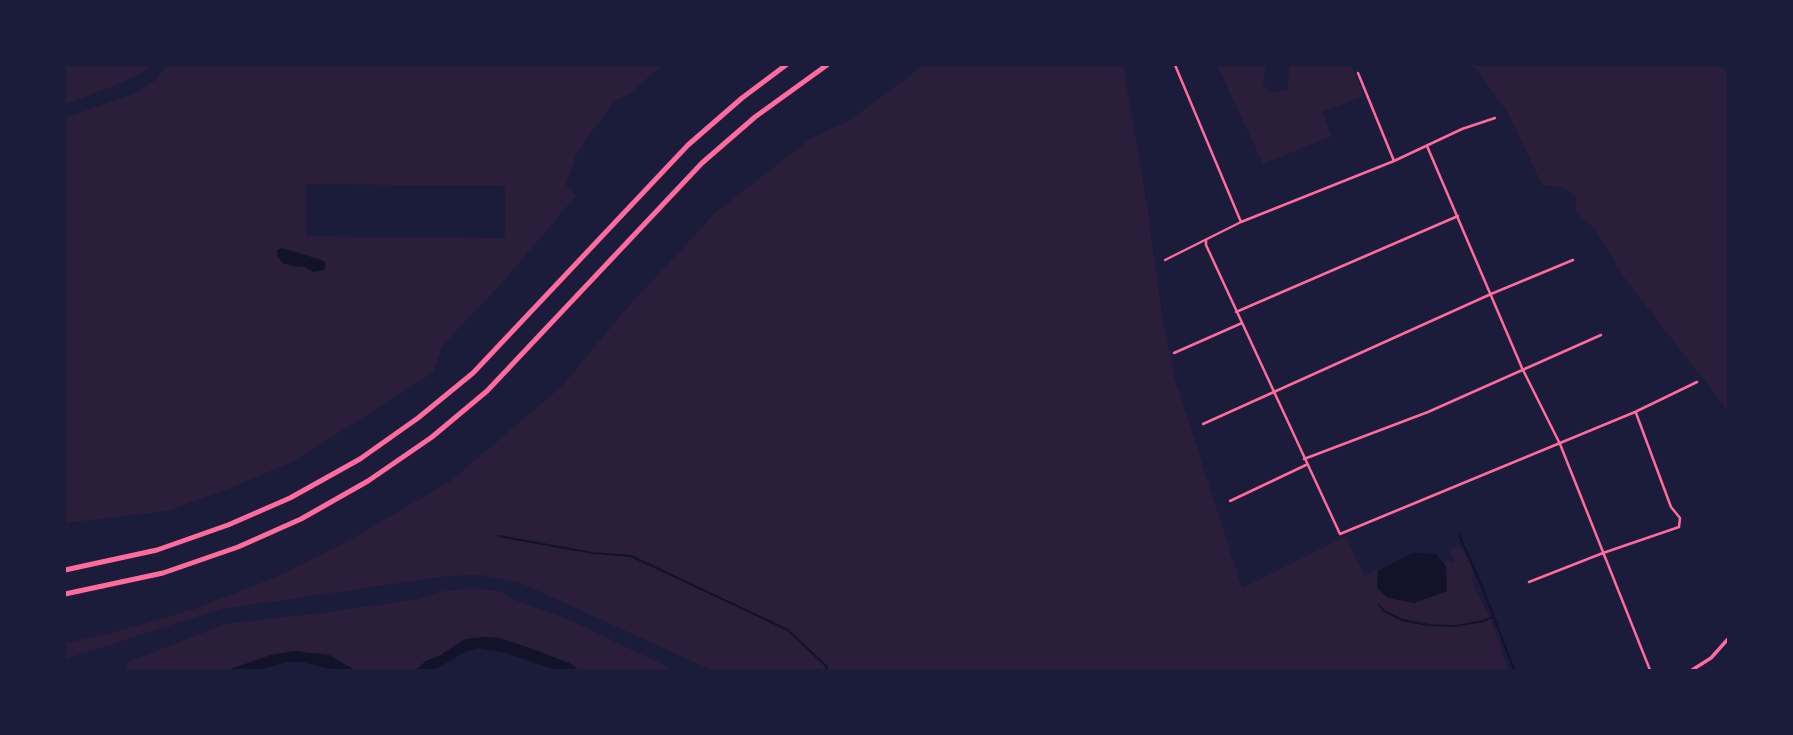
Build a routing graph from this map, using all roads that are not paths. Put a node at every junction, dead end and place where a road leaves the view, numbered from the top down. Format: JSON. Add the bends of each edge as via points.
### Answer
{"nodes":[{"id":1,"x":786,"y":65,"type":"edge"},
{"id":2,"x":827,"y":65,"type":"edge"},
{"id":3,"x":1175,"y":65,"type":"edge"},
{"id":4,"x":1358,"y":73,"type":"dead end"},
{"id":5,"x":1495,"y":118,"type":"dead end"},
{"id":6,"x":1426,"y":146,"type":"junction"},
{"id":7,"x":1394,"y":161,"type":"junction"},
{"id":8,"x":1458,"y":216,"type":"junction"},
{"id":9,"x":1241,"y":222,"type":"junction"},
{"id":10,"x":1206,"y":240,"type":"junction"},
{"id":11,"x":1165,"y":260,"type":"dead end"},
{"id":12,"x":1573,"y":260,"type":"dead end"},
{"id":13,"x":1491,"y":294,"type":"junction"},
{"id":14,"x":1236,"y":312,"type":"junction"},
{"id":15,"x":1242,"y":323,"type":"junction"},
{"id":16,"x":1601,"y":335,"type":"dead end"},
{"id":17,"x":1174,"y":353,"type":"dead end"},
{"id":18,"x":1522,"y":369,"type":"junction"},
{"id":19,"x":1697,"y":382,"type":"dead end"},
{"id":20,"x":1273,"y":391,"type":"junction"},
{"id":21,"x":1635,"y":412,"type":"junction"},
{"id":22,"x":1203,"y":424,"type":"dead end"},
{"id":23,"x":1560,"y":444,"type":"junction"},
{"id":24,"x":1304,"y":459,"type":"junction"},
{"id":25,"x":1306,"y":465,"type":"junction"},
{"id":26,"x":1230,"y":502,"type":"dead end"},
{"id":27,"x":1603,"y":553,"type":"junction"},
{"id":28,"x":65,"y":570,"type":"edge"},
{"id":29,"x":1529,"y":582,"type":"dead end"},
{"id":30,"x":65,"y":594,"type":"edge"},
{"id":31,"x":1728,"y":639,"type":"edge"},
{"id":32,"x":1650,"y":670,"type":"edge"},
{"id":33,"x":1692,"y":670,"type":"edge"}],
"edges":[{"from":1,"to":28,"type":"highway","via":[[688,145],[473,373],[360,459],[290,498],[228,525],[157,550]]},
{"from":2,"to":30,"type":"highway","via":[[755,117],[702,163],[487,391],[432,437],[301,519],[238,547],[163,573]]},
{"from":3,"to":9,"type":"street"},
{"from":4,"to":7,"type":"street"},
{"from":5,"to":6,"type":"street"},
{"from":6,"to":7,"type":"street"},
{"from":6,"to":8,"type":"street"},
{"from":7,"to":9,"type":"street"},
{"from":8,"to":13,"type":"street"},
{"from":8,"to":14,"type":"street"},
{"from":9,"to":10,"type":"street"},
{"from":10,"to":11,"type":"street"},
{"from":10,"to":14,"type":"street"},
{"from":12,"to":13,"type":"street"},
{"from":13,"to":18,"type":"street"},
{"from":13,"to":20,"type":"street"},
{"from":14,"to":15,"type":"street"},
{"from":15,"to":17,"type":"street"},
{"from":15,"to":20,"type":"street"},
{"from":16,"to":18,"type":"street"},
{"from":18,"to":23,"type":"street"},
{"from":18,"to":24,"type":"street"},
{"from":19,"to":21,"type":"street"},
{"from":20,"to":22,"type":"street"},
{"from":20,"to":24,"type":"street"},
{"from":21,"to":23,"type":"street"},
{"from":21,"to":27,"type":"street","via":[[1671,507],[1680,518],[1679,527]]},
{"from":23,"to":25,"type":"street","via":[[1340,534]]},
{"from":23,"to":27,"type":"street"},
{"from":24,"to":25,"type":"street"},
{"from":25,"to":26,"type":"street"},
{"from":27,"to":29,"type":"street"},
{"from":27,"to":32,"type":"street"},
{"from":31,"to":33,"type":"street"}]}
